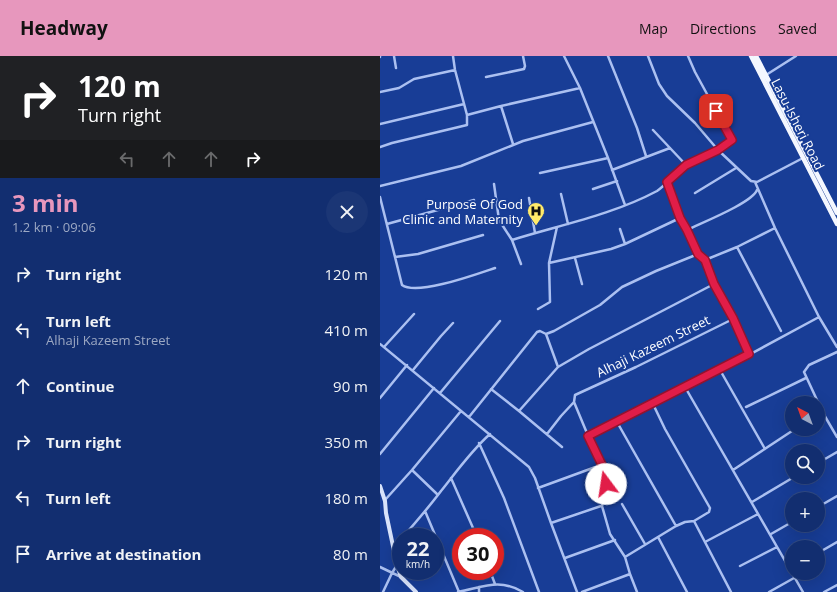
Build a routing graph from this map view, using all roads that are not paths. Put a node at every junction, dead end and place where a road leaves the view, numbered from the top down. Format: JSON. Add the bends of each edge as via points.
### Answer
{"nodes":[{"id":1,"x":394,"y":56,"type":"edge"},
{"id":2,"x":452,"y":56,"type":"edge"},
{"id":3,"x":523,"y":56,"type":"edge"},
{"id":4,"x":564,"y":56,"type":"edge"},
{"id":5,"x":608,"y":56,"type":"edge"},
{"id":6,"x":648,"y":56,"type":"edge"},
{"id":7,"x":688,"y":56,"type":"edge"},
{"id":8,"x":751,"y":56,"type":"edge"},
{"id":9,"x":756,"y":56,"type":"edge"},
{"id":10,"x":796,"y":56,"type":"edge"},
{"id":11,"x":396,"y":68,"type":"dead end"},
{"id":12,"x":455,"y":70,"type":"junction"},
{"id":13,"x":766,"y":75,"type":"junction"},
{"id":14,"x":486,"y":77,"type":"dead end"},
{"id":15,"x":580,"y":88,"type":"junction"},
{"id":16,"x":380,"y":92,"type":"edge"},
{"id":17,"x":464,"y":104,"type":"junction"},
{"id":18,"x":501,"y":106,"type":"junction"},
{"id":19,"x":467,"y":115,"type":"junction"},
{"id":20,"x":593,"y":122,"type":"junction"},
{"id":21,"x":380,"y":124,"type":"edge"},
{"id":22,"x":653,"y":130,"type":"dead end"},
{"id":23,"x":513,"y":144,"type":"junction"},
{"id":24,"x":380,"y":147,"type":"edge"},
{"id":25,"x":670,"y":148,"type":"junction"},
{"id":26,"x":718,"y":150,"type":"junction"},
{"id":27,"x":646,"y":156,"type":"junction"},
{"id":28,"x":608,"y":158,"type":"junction"},
{"id":29,"x":803,"y":158,"type":"junction"},
{"id":30,"x":686,"y":165,"type":"junction"},
{"id":31,"x":736,"y":168,"type":"junction"},
{"id":32,"x":612,"y":170,"type":"junction"},
{"id":33,"x":540,"y":173,"type":"dead end"},
{"id":34,"x":617,"y":181,"type":"junction"},
{"id":35,"x":667,"y":182,"type":"junction"},
{"id":36,"x":754,"y":182,"type":"junction"},
{"id":37,"x":494,"y":184,"type":"dead end"},
{"id":38,"x":380,"y":186,"type":"edge"},
{"id":39,"x":593,"y":189,"type":"dead end"},
{"id":40,"x":757,"y":190,"type":"junction"},
{"id":41,"x":695,"y":193,"type":"dead end"},
{"id":42,"x":562,"y":194,"type":"dead end"},
{"id":43,"x":380,"y":197,"type":"edge"},
{"id":44,"x":529,"y":198,"type":"dead end"},
{"id":45,"x":474,"y":200,"type":"dead end"},
{"id":46,"x":625,"y":205,"type":"junction"},
{"id":47,"x":837,"y":213,"type":"edge"},
{"id":48,"x":680,"y":218,"type":"junction"},
{"id":49,"x":387,"y":224,"type":"junction"},
{"id":50,"x":568,"y":224,"type":"junction"},
{"id":51,"x":837,"y":224,"type":"edge"},
{"id":52,"x":557,"y":227,"type":"junction"},
{"id":53,"x":775,"y":228,"type":"junction"},
{"id":54,"x":620,"y":229,"type":"dead end"},
{"id":55,"x":687,"y":230,"type":"junction"},
{"id":56,"x":535,"y":233,"type":"junction"},
{"id":57,"x":483,"y":235,"type":"dead end"},
{"id":58,"x":512,"y":240,"type":"junction"},
{"id":59,"x":625,"y":244,"type":"junction"},
{"id":60,"x":737,"y":247,"type":"junction"},
{"id":61,"x":698,"y":254,"type":"junction"},
{"id":62,"x":395,"y":256,"type":"junction"},
{"id":63,"x":575,"y":258,"type":"junction"},
{"id":64,"x":705,"y":260,"type":"junction"},
{"id":65,"x":549,"y":263,"type":"junction"},
{"id":66,"x":521,"y":264,"type":"dead end"},
{"id":67,"x":495,"y":268,"type":"dead end"},
{"id":68,"x":582,"y":284,"type":"dead end"},
{"id":69,"x":714,"y":284,"type":"junction"},
{"id":70,"x":538,"y":309,"type":"dead end"},
{"id":71,"x":414,"y":314,"type":"dead end"},
{"id":72,"x":819,"y":317,"type":"junction"},
{"id":73,"x":733,"y":318,"type":"junction"},
{"id":74,"x":500,"y":321,"type":"dead end"},
{"id":75,"x":453,"y":323,"type":"dead end"},
{"id":76,"x":781,"y":331,"type":"dead end"},
{"id":77,"x":546,"y":334,"type":"junction"},
{"id":78,"x":380,"y":344,"type":"edge"},
{"id":79,"x":384,"y":347,"type":"junction"},
{"id":80,"x":837,"y":347,"type":"edge"},
{"id":81,"x":837,"y":352,"type":"edge"},
{"id":82,"x":749,"y":354,"type":"junction"},
{"id":83,"x":407,"y":366,"type":"junction"},
{"id":84,"x":558,"y":367,"type":"junction"},
{"id":85,"x":413,"y":370,"type":"junction"},
{"id":86,"x":720,"y":370,"type":"junction"},
{"id":87,"x":806,"y":378,"type":"junction"},
{"id":88,"x":686,"y":387,"type":"junction"},
{"id":89,"x":434,"y":388,"type":"junction"},
{"id":90,"x":491,"y":389,"type":"junction"},
{"id":91,"x":440,"y":393,"type":"junction"},
{"id":92,"x":815,"y":396,"type":"edge"},
{"id":93,"x":380,"y":398,"type":"edge"},
{"id":94,"x":574,"y":402,"type":"junction"},
{"id":95,"x":653,"y":404,"type":"junction"},
{"id":96,"x":746,"y":408,"type":"dead end"},
{"id":97,"x":519,"y":410,"type":"junction"},
{"id":98,"x":461,"y":411,"type":"junction"},
{"id":99,"x":469,"y":416,"type":"junction"},
{"id":100,"x":825,"y":416,"type":"edge"},
{"id":101,"x":617,"y":422,"type":"junction"},
{"id":102,"x":490,"y":434,"type":"junction"},
{"id":103,"x":547,"y":434,"type":"junction"},
{"id":104,"x":785,"y":435,"type":"edge"},
{"id":105,"x":588,"y":436,"type":"junction"},
{"id":106,"x":837,"y":437,"type":"edge"},
{"id":107,"x":479,"y":443,"type":"junction"},
{"id":108,"x":562,"y":447,"type":"dead end"},
{"id":109,"x":764,"y":449,"type":"junction"},
{"id":110,"x":837,"y":452,"type":"edge"},
{"id":111,"x":380,"y":454,"type":"edge"},
{"id":112,"x":825,"y":459,"type":"edge"},
{"id":113,"x":602,"y":465,"type":"junction"},
{"id":114,"x":412,"y":470,"type":"junction"},
{"id":115,"x":733,"y":470,"type":"junction"},
{"id":116,"x":451,"y":478,"type":"junction"},
{"id":117,"x":785,"y":482,"type":"edge"},
{"id":118,"x":380,"y":486,"type":"edge"},
{"id":119,"x":538,"y":488,"type":"junction"},
{"id":120,"x":438,"y":495,"type":"junction"},
{"id":121,"x":837,"y":496,"type":"edge"},
{"id":122,"x":385,"y":501,"type":"junction"},
{"id":123,"x":752,"y":502,"type":"junction"},
{"id":124,"x":825,"y":503,"type":"edge"},
{"id":125,"x":622,"y":504,"type":"dead end"},
{"id":126,"x":602,"y":506,"type":"junction"},
{"id":127,"x":425,"y":511,"type":"junction"},
{"id":128,"x":758,"y":514,"type":"junction"},
{"id":129,"x":694,"y":521,"type":"junction"},
{"id":130,"x":550,"y":523,"type":"junction"},
{"id":131,"x":676,"y":526,"type":"junction"},
{"id":132,"x":785,"y":526,"type":"edge"},
{"id":133,"x":411,"y":528,"type":"edge"},
{"id":134,"x":473,"y":528,"type":"edge"},
{"id":135,"x":771,"y":534,"type":"junction"},
{"id":136,"x":658,"y":537,"type":"junction"},
{"id":137,"x":615,"y":540,"type":"junction"},
{"id":138,"x":705,"y":542,"type":"junction"},
{"id":139,"x":837,"y":542,"type":"edge"},
{"id":140,"x":392,"y":543,"type":"edge"},
{"id":141,"x":645,"y":544,"type":"junction"},
{"id":142,"x":777,"y":547,"type":"junction"},
{"id":143,"x":825,"y":549,"type":"edge"},
{"id":144,"x":625,"y":557,"type":"junction"},
{"id":145,"x":565,"y":558,"type":"junction"},
{"id":146,"x":785,"y":560,"type":"edge"},
{"id":147,"x":740,"y":566,"type":"dead end"},
{"id":148,"x":380,"y":567,"type":"edge"},
{"id":149,"x":392,"y":572,"type":"joint"},
{"id":150,"x":630,"y":574,"type":"junction"},
{"id":151,"x":404,"y":580,"type":"edge"},
{"id":152,"x":493,"y":580,"type":"edge"},
{"id":153,"x":790,"y":580,"type":"edge"},
{"id":154,"x":795,"y":580,"type":"edge"},
{"id":155,"x":495,"y":584,"type":"junction"},
{"id":156,"x":837,"y":585,"type":"edge"},
{"id":157,"x":478,"y":587,"type":"junction"},
{"id":158,"x":383,"y":592,"type":"edge"},
{"id":159,"x":416,"y":592,"type":"edge"},
{"id":160,"x":458,"y":592,"type":"edge"},
{"id":161,"x":479,"y":592,"type":"edge"},
{"id":162,"x":523,"y":592,"type":"edge"},
{"id":163,"x":540,"y":592,"type":"edge"},
{"id":164,"x":577,"y":592,"type":"edge"},
{"id":165,"x":582,"y":592,"type":"edge"},
{"id":166,"x":637,"y":592,"type":"edge"},
{"id":167,"x":687,"y":592,"type":"edge"},
{"id":168,"x":731,"y":592,"type":"edge"},
{"id":169,"x":769,"y":592,"type":"edge"},
{"id":170,"x":803,"y":592,"type":"edge"},
{"id":171,"x":824,"y":592,"type":"edge"}],
"edges":[{"from":1,"to":11,"type":"street"},
{"from":2,"to":12,"type":"street"},
{"from":3,"to":14,"type":"street","via":[[524,69]]},
{"from":4,"to":15,"type":"street"},
{"from":5,"to":27,"type":"street"},
{"from":6,"to":26,"type":"street","via":[[662,91]]},
{"from":7,"to":26,"type":"street","via":[[732,140]]},
{"from":8,"to":29,"type":"main road","name":"Lasu-Isheri Road"},
{"from":9,"to":13,"type":"main road","name":"Lasu-Isheri Road"},
{"from":10,"to":13,"type":"street"},
{"from":12,"to":16,"type":"street","via":[[414,79],[399,88]]},
{"from":12,"to":17,"type":"street"},
{"from":13,"to":47,"type":"main road","name":"Lasu-Isheri Road"},
{"from":15,"to":18,"type":"street"},
{"from":15,"to":20,"type":"street"},
{"from":17,"to":19,"type":"street"},
{"from":17,"to":21,"type":"street"},
{"from":18,"to":19,"type":"street"},
{"from":18,"to":23,"type":"street"},
{"from":19,"to":24,"type":"street","via":[[467,125]]},
{"from":20,"to":23,"type":"street"},
{"from":20,"to":28,"type":"street"},
{"from":22,"to":25,"type":"street"},
{"from":23,"to":38,"type":"street","via":[[461,166]]},
{"from":25,"to":27,"type":"street"},
{"from":25,"to":30,"type":"street"},
{"from":26,"to":30,"type":"street"},
{"from":26,"to":31,"type":"street"},
{"from":27,"to":32,"type":"street"},
{"from":28,"to":32,"type":"street"},
{"from":28,"to":33,"type":"street"},
{"from":29,"to":36,"type":"street"},
{"from":29,"to":51,"type":"main road","name":"Lasu-Isheri Road"},
{"from":30,"to":35,"type":"street"},
{"from":31,"to":36,"type":"street"},
{"from":31,"to":41,"type":"street"},
{"from":32,"to":34,"type":"street"},
{"from":34,"to":39,"type":"street"},
{"from":34,"to":46,"type":"street"},
{"from":35,"to":46,"type":"street","via":[[657,190]]},
{"from":35,"to":48,"type":"street"},
{"from":36,"to":40,"type":"street"},
{"from":37,"to":58,"type":"street","via":[[499,220]]},
{"from":40,"to":53,"type":"street"},
{"from":40,"to":55,"type":"street","via":[[746,202]]},
{"from":42,"to":50,"type":"street"},
{"from":43,"to":49,"type":"street"},
{"from":44,"to":56,"type":"street"},
{"from":45,"to":49,"type":"street"},
{"from":46,"to":50,"type":"street"},
{"from":48,"to":55,"type":"street"},
{"from":48,"to":59,"type":"street"},
{"from":49,"to":62,"type":"street"},
{"from":50,"to":52,"type":"street"},
{"from":52,"to":56,"type":"street"},
{"from":52,"to":65,"type":"street"},
{"from":53,"to":60,"type":"street"},
{"from":53,"to":72,"type":"street"},
{"from":54,"to":59,"type":"street"},
{"from":55,"to":61,"type":"street"},
{"from":56,"to":58,"type":"street"},
{"from":57,"to":62,"type":"street","via":[[418,254]]},
{"from":58,"to":66,"type":"street"},
{"from":59,"to":63,"type":"street"},
{"from":60,"to":64,"type":"street"},
{"from":60,"to":76,"type":"street"},
{"from":61,"to":64,"type":"street"},
{"from":61,"to":77,"type":"street","via":[[622,287],[600,305]]},
{"from":62,"to":67,"type":"street","via":[[402,285],[405,287],[433,286]]},
{"from":63,"to":65,"type":"street"},
{"from":63,"to":68,"type":"street"},
{"from":64,"to":69,"type":"street"},
{"from":65,"to":70,"type":"street","via":[[550,302]]},
{"from":69,"to":73,"type":"street"},
{"from":69,"to":84,"type":"street"},
{"from":71,"to":79,"type":"street"},
{"from":72,"to":80,"type":"street"},
{"from":72,"to":82,"type":"street"},
{"from":73,"to":82,"type":"street"},
{"from":73,"to":94,"type":"street","name":"Alhaji Kazeem Street","via":[[636,367],[579,392],[575,395]]},
{"from":74,"to":91,"type":"street"},
{"from":75,"to":85,"type":"street"},
{"from":77,"to":84,"type":"street"},
{"from":77,"to":90,"type":"street","via":[[537,332]]},
{"from":78,"to":79,"type":"street"},
{"from":79,"to":83,"type":"street"},
{"from":81,"to":87,"type":"street","via":[[809,365],[804,372]]},
{"from":82,"to":86,"type":"street"},
{"from":83,"to":85,"type":"street"},
{"from":83,"to":93,"type":"street"},
{"from":84,"to":97,"type":"street"},
{"from":85,"to":89,"type":"street"},
{"from":86,"to":88,"type":"street"},
{"from":86,"to":109,"type":"street"},
{"from":87,"to":92,"type":"street"},
{"from":87,"to":96,"type":"street"},
{"from":88,"to":95,"type":"street"},
{"from":88,"to":115,"type":"street"},
{"from":89,"to":91,"type":"street"},
{"from":89,"to":111,"type":"street"},
{"from":90,"to":97,"type":"street"},
{"from":90,"to":99,"type":"street"},
{"from":91,"to":98,"type":"street"},
{"from":94,"to":103,"type":"street","name":"Alhaji Kazeem Street"},
{"from":94,"to":105,"type":"street"},
{"from":95,"to":101,"type":"street"},
{"from":95,"to":129,"type":"street","via":[[710,508],[709,512]]},
{"from":97,"to":103,"type":"street"},
{"from":98,"to":99,"type":"street"},
{"from":98,"to":114,"type":"street"},
{"from":99,"to":102,"type":"street"},
{"from":100,"to":106,"type":"street"},
{"from":101,"to":105,"type":"street"},
{"from":101,"to":131,"type":"street"},
{"from":102,"to":107,"type":"street"},
{"from":102,"to":119,"type":"street","via":[[529,467]]},
{"from":103,"to":108,"type":"street"},
{"from":104,"to":109,"type":"street"},
{"from":105,"to":113,"type":"street"},
{"from":107,"to":116,"type":"street"},
{"from":107,"to":163,"type":"street","via":[[504,498]]},
{"from":109,"to":115,"type":"street"},
{"from":110,"to":112,"type":"street"},
{"from":113,"to":119,"type":"street"},
{"from":113,"to":126,"type":"street","via":[[606,484]]},
{"from":114,"to":120,"type":"street"},
{"from":114,"to":122,"type":"street"},
{"from":115,"to":123,"type":"street"},
{"from":116,"to":120,"type":"street"},
{"from":116,"to":134,"type":"street"},
{"from":117,"to":123,"type":"street"},
{"from":118,"to":122,"type":"street"},
{"from":119,"to":130,"type":"street"},
{"from":120,"to":127,"type":"street"},
{"from":121,"to":124,"type":"street"},
{"from":122,"to":140,"type":"street"},
{"from":123,"to":128,"type":"street"},
{"from":125,"to":141,"type":"street"},
{"from":126,"to":130,"type":"street"},
{"from":126,"to":137,"type":"street","via":[[610,534]]},
{"from":127,"to":133,"type":"street"},
{"from":127,"to":160,"type":"street"},
{"from":128,"to":135,"type":"street"},
{"from":128,"to":138,"type":"street"},
{"from":129,"to":131,"type":"street"},
{"from":129,"to":138,"type":"street"},
{"from":130,"to":145,"type":"street"},
{"from":131,"to":136,"type":"street"},
{"from":132,"to":135,"type":"street"},
{"from":135,"to":142,"type":"street"},
{"from":136,"to":141,"type":"street"},
{"from":136,"to":167,"type":"street"},
{"from":137,"to":144,"type":"street"},
{"from":137,"to":145,"type":"street"},
{"from":138,"to":168,"type":"street"},
{"from":139,"to":143,"type":"street"},
{"from":141,"to":144,"type":"street"},
{"from":142,"to":146,"type":"street"},
{"from":142,"to":147,"type":"street"},
{"from":144,"to":150,"type":"street"},
{"from":145,"to":164,"type":"street"},
{"from":148,"to":149,"type":"street"},
{"from":149,"to":158,"type":"street"},
{"from":150,"to":165,"type":"street"},
{"from":150,"to":166,"type":"street"},
{"from":151,"to":159,"type":"street"},
{"from":152,"to":155,"type":"street"},
{"from":153,"to":169,"type":"street"},
{"from":154,"to":170,"type":"street"},
{"from":155,"to":157,"type":"street"},
{"from":155,"to":162,"type":"street","via":[[513,586]]},
{"from":156,"to":171,"type":"street"},
{"from":157,"to":160,"type":"street"},
{"from":157,"to":161,"type":"street"}]}
